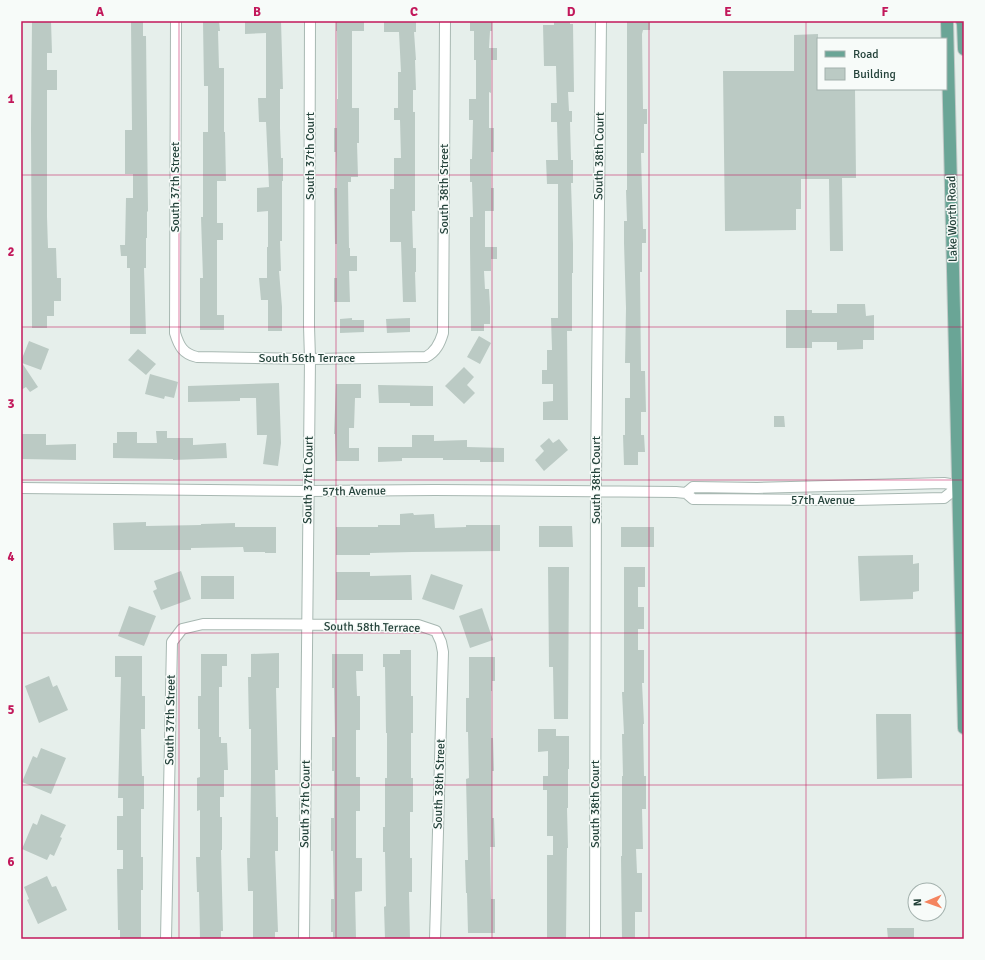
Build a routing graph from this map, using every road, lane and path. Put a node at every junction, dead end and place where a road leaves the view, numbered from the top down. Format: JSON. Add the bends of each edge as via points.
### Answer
{"nodes":[{"id":1,"x":176,"y":21,"type":"edge"},
{"id":2,"x":310,"y":21,"type":"edge"},
{"id":3,"x":445,"y":21,"type":"edge"},
{"id":4,"x":600,"y":21,"type":"edge"},
{"id":5,"x":947,"y":21,"type":"edge"},
{"id":6,"x":962,"y":21,"type":"edge"},
{"id":7,"x":964,"y":49,"type":"edge"},
{"id":8,"x":183,"y":351,"type":"joint"},
{"id":9,"x":432,"y":354,"type":"joint"},
{"id":10,"x":310,"y":359,"type":"junction"},
{"id":11,"x":962,"y":486,"type":"edge"},
{"id":12,"x":21,"y":488,"type":"edge"},
{"id":13,"x":307,"y":491,"type":"junction"},
{"id":14,"x":596,"y":491,"type":"junction"},
{"id":15,"x":686,"y":493,"type":"junction"},
{"id":16,"x":307,"y":625,"type":"junction"},
{"id":17,"x":436,"y":631,"type":"joint"},
{"id":18,"x":964,"y":696,"type":"edge"},
{"id":19,"x":964,"y":728,"type":"edge"},
{"id":20,"x":166,"y":939,"type":"edge"},
{"id":21,"x":304,"y":939,"type":"edge"},
{"id":22,"x":435,"y":939,"type":"edge"},
{"id":23,"x":595,"y":939,"type":"edge"}],
"edges":[{"from":1,"to":8,"type":"street","name":"South 37th Street","via":[[175,333]]},
{"from":2,"to":10,"type":"street","name":"South 37th Court"},
{"from":3,"to":9,"type":"street","name":"South 38th Street","via":[[443,332],[439,345]]},
{"from":4,"to":14,"type":"street","name":"South 38th Court"},
{"from":5,"to":11,"type":"main road","name":"Lake Worth Road"},
{"from":6,"to":7,"type":"main road"},
{"from":8,"to":10,"type":"street","name":"South 56th Terrace","via":[[205,358]]},
{"from":9,"to":10,"type":"street","name":"South 56th Terrace","via":[[409,358]]},
{"from":10,"to":13,"type":"street","name":"South 37th Court"},
{"from":11,"to":15,"type":"street","name":"57th Avenue","via":[[944,483],[757,488],[694,487]]},
{"from":11,"to":15,"type":"street","name":"57th Avenue","via":[[944,498],[693,499]]},
{"from":11,"to":18,"type":"main road","name":"Lake Worth Road"},
{"from":12,"to":13,"type":"street","name":"57th Avenue"},
{"from":13,"to":14,"type":"street","name":"57th Avenue"},
{"from":13,"to":16,"type":"street","name":"South 37th Court"},
{"from":14,"to":15,"type":"street","name":"57th Avenue"},
{"from":14,"to":23,"type":"street","name":"South 38th Court"},
{"from":16,"to":17,"type":"street","name":"South 58th Terrace","via":[[418,625]]},
{"from":16,"to":20,"type":"street","name":"South 37th Street","via":[[203,624],[182,629],[172,642]]},
{"from":16,"to":21,"type":"street","name":"South 37th Court"},
{"from":17,"to":22,"type":"street","name":"South 38th Street","via":[[443,652]]},
{"from":18,"to":19,"type":"main road","name":"Lake Worth Road"}]}
